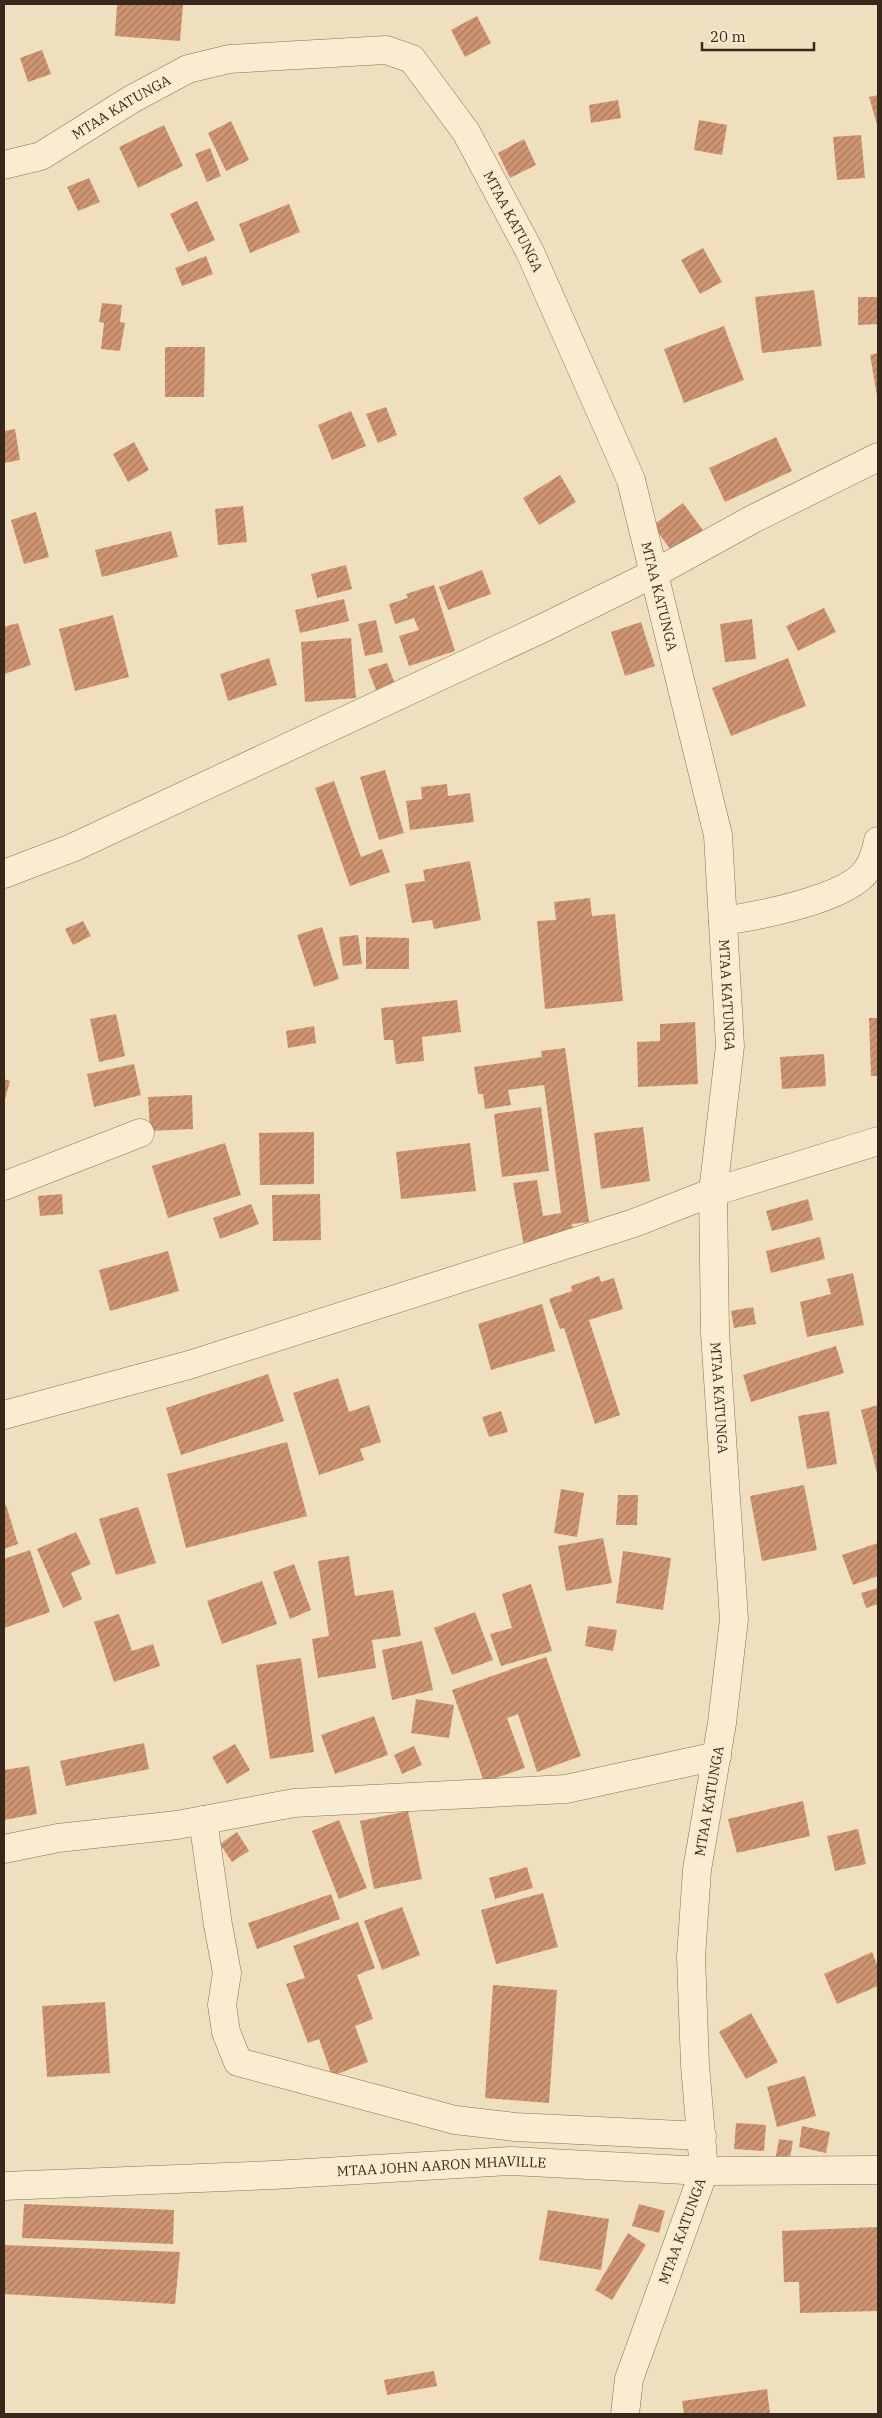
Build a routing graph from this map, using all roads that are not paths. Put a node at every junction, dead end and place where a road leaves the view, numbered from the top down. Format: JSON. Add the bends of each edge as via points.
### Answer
{"nodes":[{"id":1,"x":4,"y":165,"type":"edge"},
{"id":2,"x":878,"y":456,"type":"edge"},
{"id":3,"x":655,"y":573,"type":"junction"},
{"id":4,"x":878,"y":841,"type":"edge"},
{"id":5,"x":4,"y":874,"type":"edge"},
{"id":6,"x":723,"y":921,"type":"junction"},
{"id":7,"x":140,"y":1133,"type":"dead end"},
{"id":8,"x":878,"y":1141,"type":"edge"},
{"id":9,"x":4,"y":1186,"type":"edge"},
{"id":10,"x":712,"y":1192,"type":"junction"},
{"id":11,"x":4,"y":1415,"type":"edge"},
{"id":12,"x":717,"y":1756,"type":"junction"},
{"id":13,"x":203,"y":1820,"type":"junction"},
{"id":14,"x":4,"y":1849,"type":"edge"},
{"id":15,"x":702,"y":2136,"type":"junction"},
{"id":16,"x":878,"y":2170,"type":"edge"},
{"id":17,"x":704,"y":2171,"type":"junction"},
{"id":18,"x":4,"y":2186,"type":"edge"},
{"id":19,"x":625,"y":2414,"type":"edge"}],
"edges":[{"from":1,"to":3,"type":"street","name":"MTAA KATUNGA","via":[[41,156],[132,99],[188,69],[229,59],[386,50],[412,60],[466,132],[530,252],[631,480]]},
{"from":2,"to":3,"type":"street"},
{"from":3,"to":5,"type":"street","via":[[72,848]]},
{"from":3,"to":6,"type":"street","name":"MTAA KATUNGA","via":[[718,835]]},
{"from":4,"to":6,"type":"street","via":[[867,871],[834,893],[771,913]]},
{"from":6,"to":10,"type":"street","name":"MTAA KATUNGA","via":[[730,1046]]},
{"from":7,"to":9,"type":"street"},
{"from":8,"to":10,"type":"street"},
{"from":10,"to":11,"type":"street","via":[[634,1223],[189,1366]]},
{"from":10,"to":12,"type":"street","name":"MTAA KATUNGA","via":[[715,1333],[734,1619]]},
{"from":12,"to":13,"type":"street","via":[[566,1789],[294,1803]]},
{"from":12,"to":15,"type":"street","name":"MTAA KATUNGA","via":[[697,1870],[690,1957]]},
{"from":13,"to":14,"type":"street","via":[[58,1838]]},
{"from":13,"to":15,"type":"street","via":[[227,1973],[222,2006],[226,2032],[238,2062],[456,2120],[515,2127]]},
{"from":15,"to":17,"type":"street","name":"MTAA KATUNGA"},
{"from":16,"to":17,"type":"street","name":"MTAA JOHN AARON MHAVILLE"},
{"from":17,"to":18,"type":"street","name":"MTAA JOHN AARON MHAVILLE","via":[[511,2160],[273,2175]]},
{"from":17,"to":19,"type":"street","name":"MTAA KATUNGA","via":[[629,2379]]}]}
